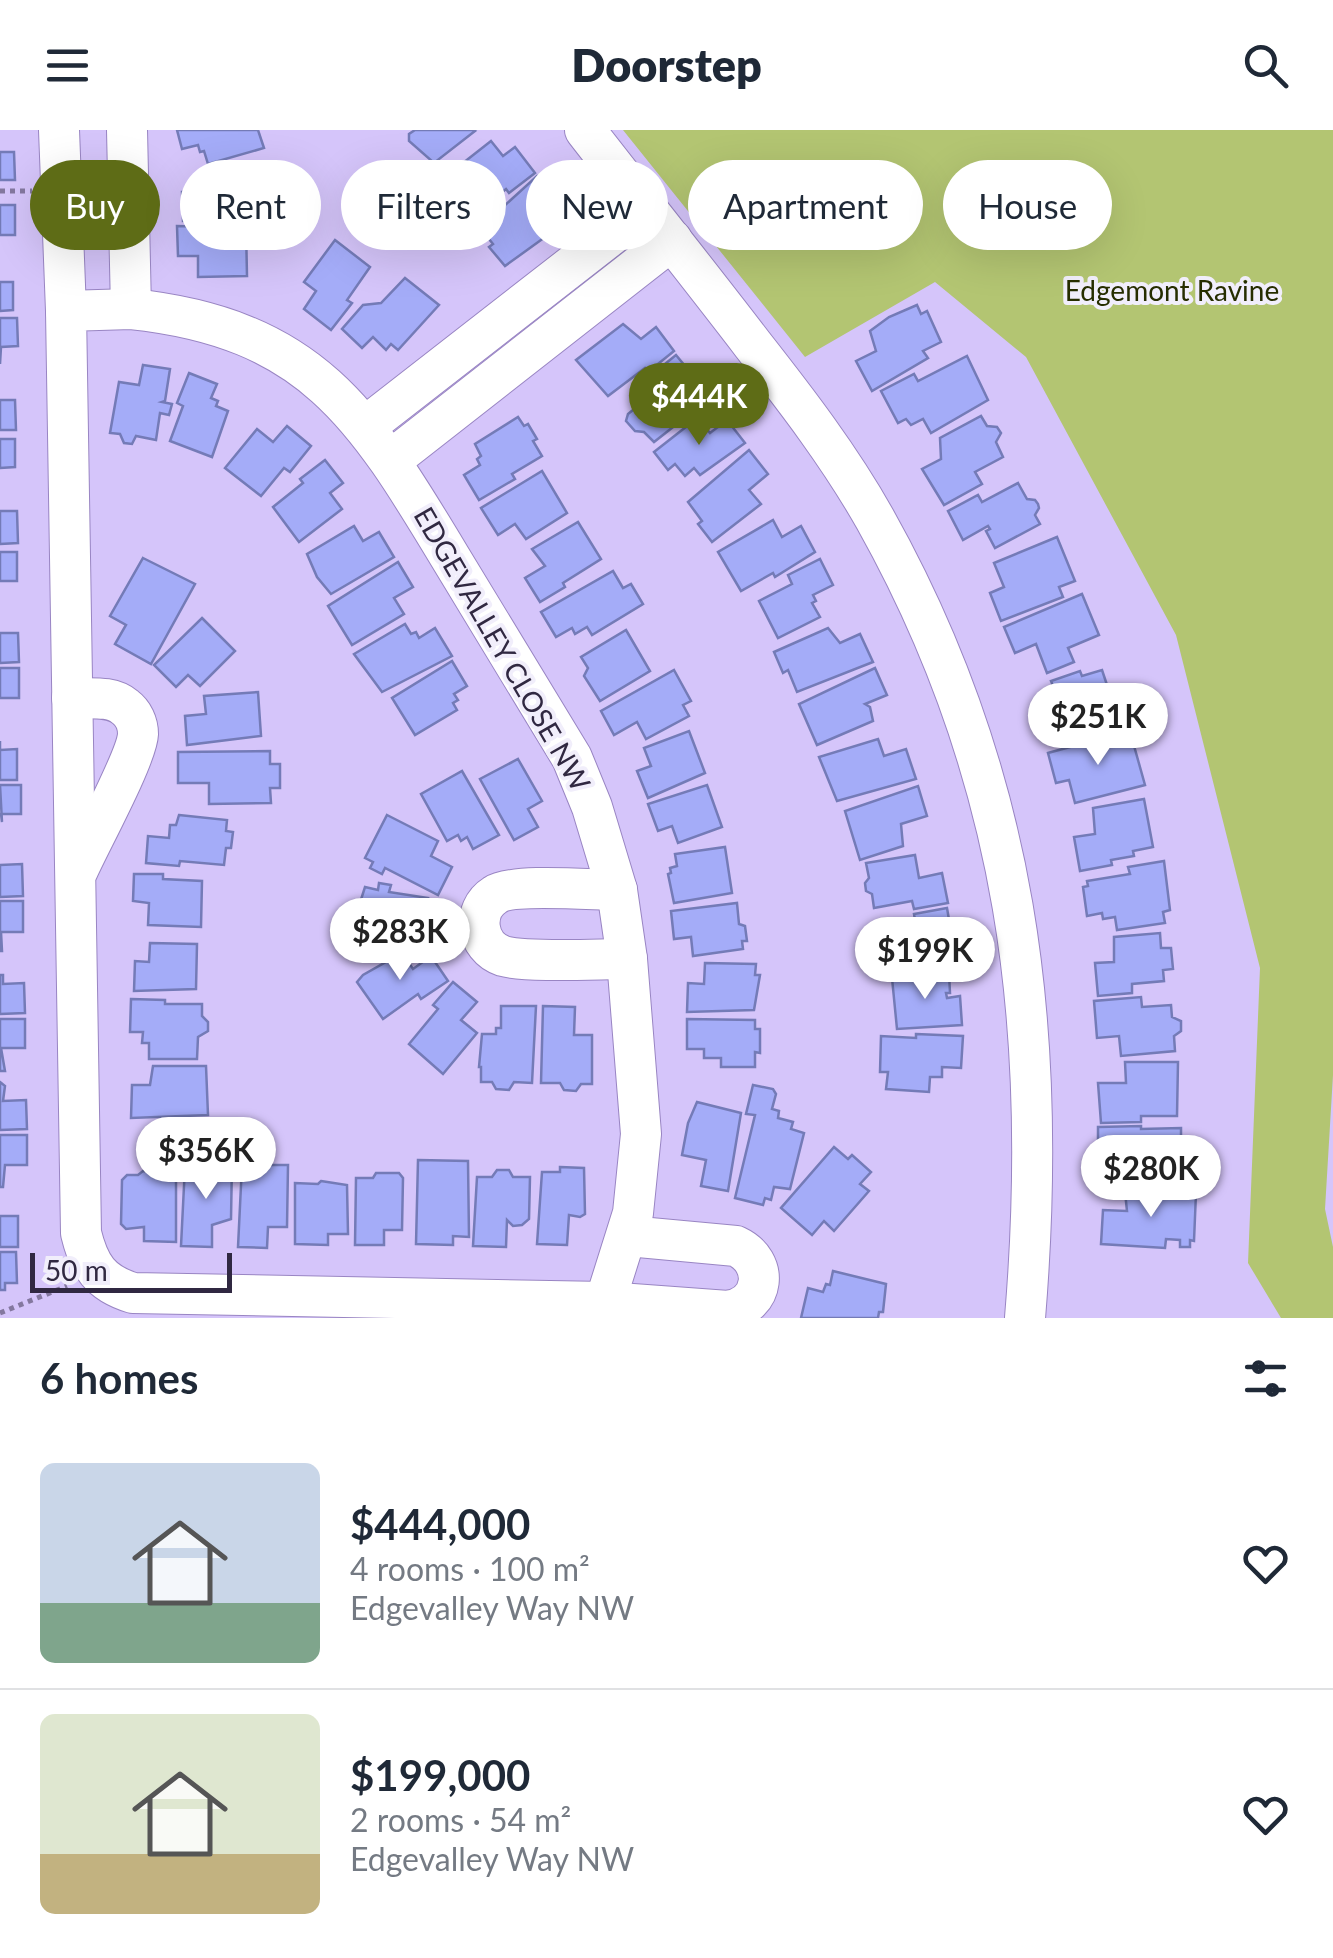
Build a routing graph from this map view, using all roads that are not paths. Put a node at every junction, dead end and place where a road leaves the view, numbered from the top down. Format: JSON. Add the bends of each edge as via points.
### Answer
{"nodes":[{"id":1,"x":59,"y":130,"type":"edge"},
{"id":2,"x":127,"y":130,"type":"edge"},
{"id":3,"x":585,"y":130,"type":"edge"},
{"id":4,"x":608,"y":160,"type":"edge"},
{"id":5,"x":668,"y":235,"type":"edge"},
{"id":6,"x":672,"y":240,"type":"junction"},
{"id":7,"x":592,"y":250,"type":"edge"},
{"id":8,"x":131,"y":309,"type":"junction"},
{"id":9,"x":66,"y":311,"type":"junction"},
{"id":10,"x":366,"y":426,"type":"junction"},
{"id":11,"x":391,"y":460,"type":"junction"},
{"id":12,"x":72,"y":698,"type":"junction"},
{"id":13,"x":74,"y":878,"type":"junction"},
{"id":14,"x":618,"y":890,"type":"junction"},
{"id":15,"x":627,"y":959,"type":"junction"},
{"id":16,"x":628,"y":1236,"type":"junction"},
{"id":17,"x":605,"y":1302,"type":"junction"},
{"id":18,"x":1026,"y":1318,"type":"edge"}],
"edges":[{"from":1,"to":9,"type":"street"},
{"from":2,"to":8,"type":"street"},
{"from":3,"to":4,"type":"street"},
{"from":5,"to":6,"type":"street"},
{"from":6,"to":11,"type":"street"},
{"from":6,"to":18,"type":"street","via":[[794,398],[874,518],[948,668],[1009,873],[1028,1002],[1033,1180]]},
{"from":7,"to":10,"type":"street"},
{"from":8,"to":9,"type":"street","name":"EDGEVALLEY CLOSE NW"},
{"from":8,"to":10,"type":"street","name":"EDGEVALLEY CLOSE NW","via":[[196,319],[258,342],[316,378]]},
{"from":9,"to":12,"type":"street"},
{"from":10,"to":11,"type":"street","name":"EDGEVALLEY CLOSE NW"},
{"from":11,"to":14,"type":"street","name":"EDGEVALLEY CLOSE NW","via":[[572,758]]},
{"from":12,"to":13,"type":"street"},
{"from":12,"to":13,"type":"street","via":[[121,704],[134,716],[138,733]]},
{"from":13,"to":17,"type":"street","via":[[81,1233],[87,1257],[115,1288]]},
{"from":14,"to":15,"type":"street","name":"EDGEVALLEY CLOSE NW"},
{"from":14,"to":15,"type":"street","via":[[502,891],[485,903],[479,923],[485,943],[502,956]]},
{"from":15,"to":16,"type":"street","name":"EDGEVALLEY CLOSE NW","via":[[641,1134]]},
{"from":16,"to":17,"type":"street","name":"EDGEVALLEY CLOSE NW"},
{"from":16,"to":17,"type":"street","via":[[736,1246],[757,1264],[757,1292],[728,1312]]}]}
